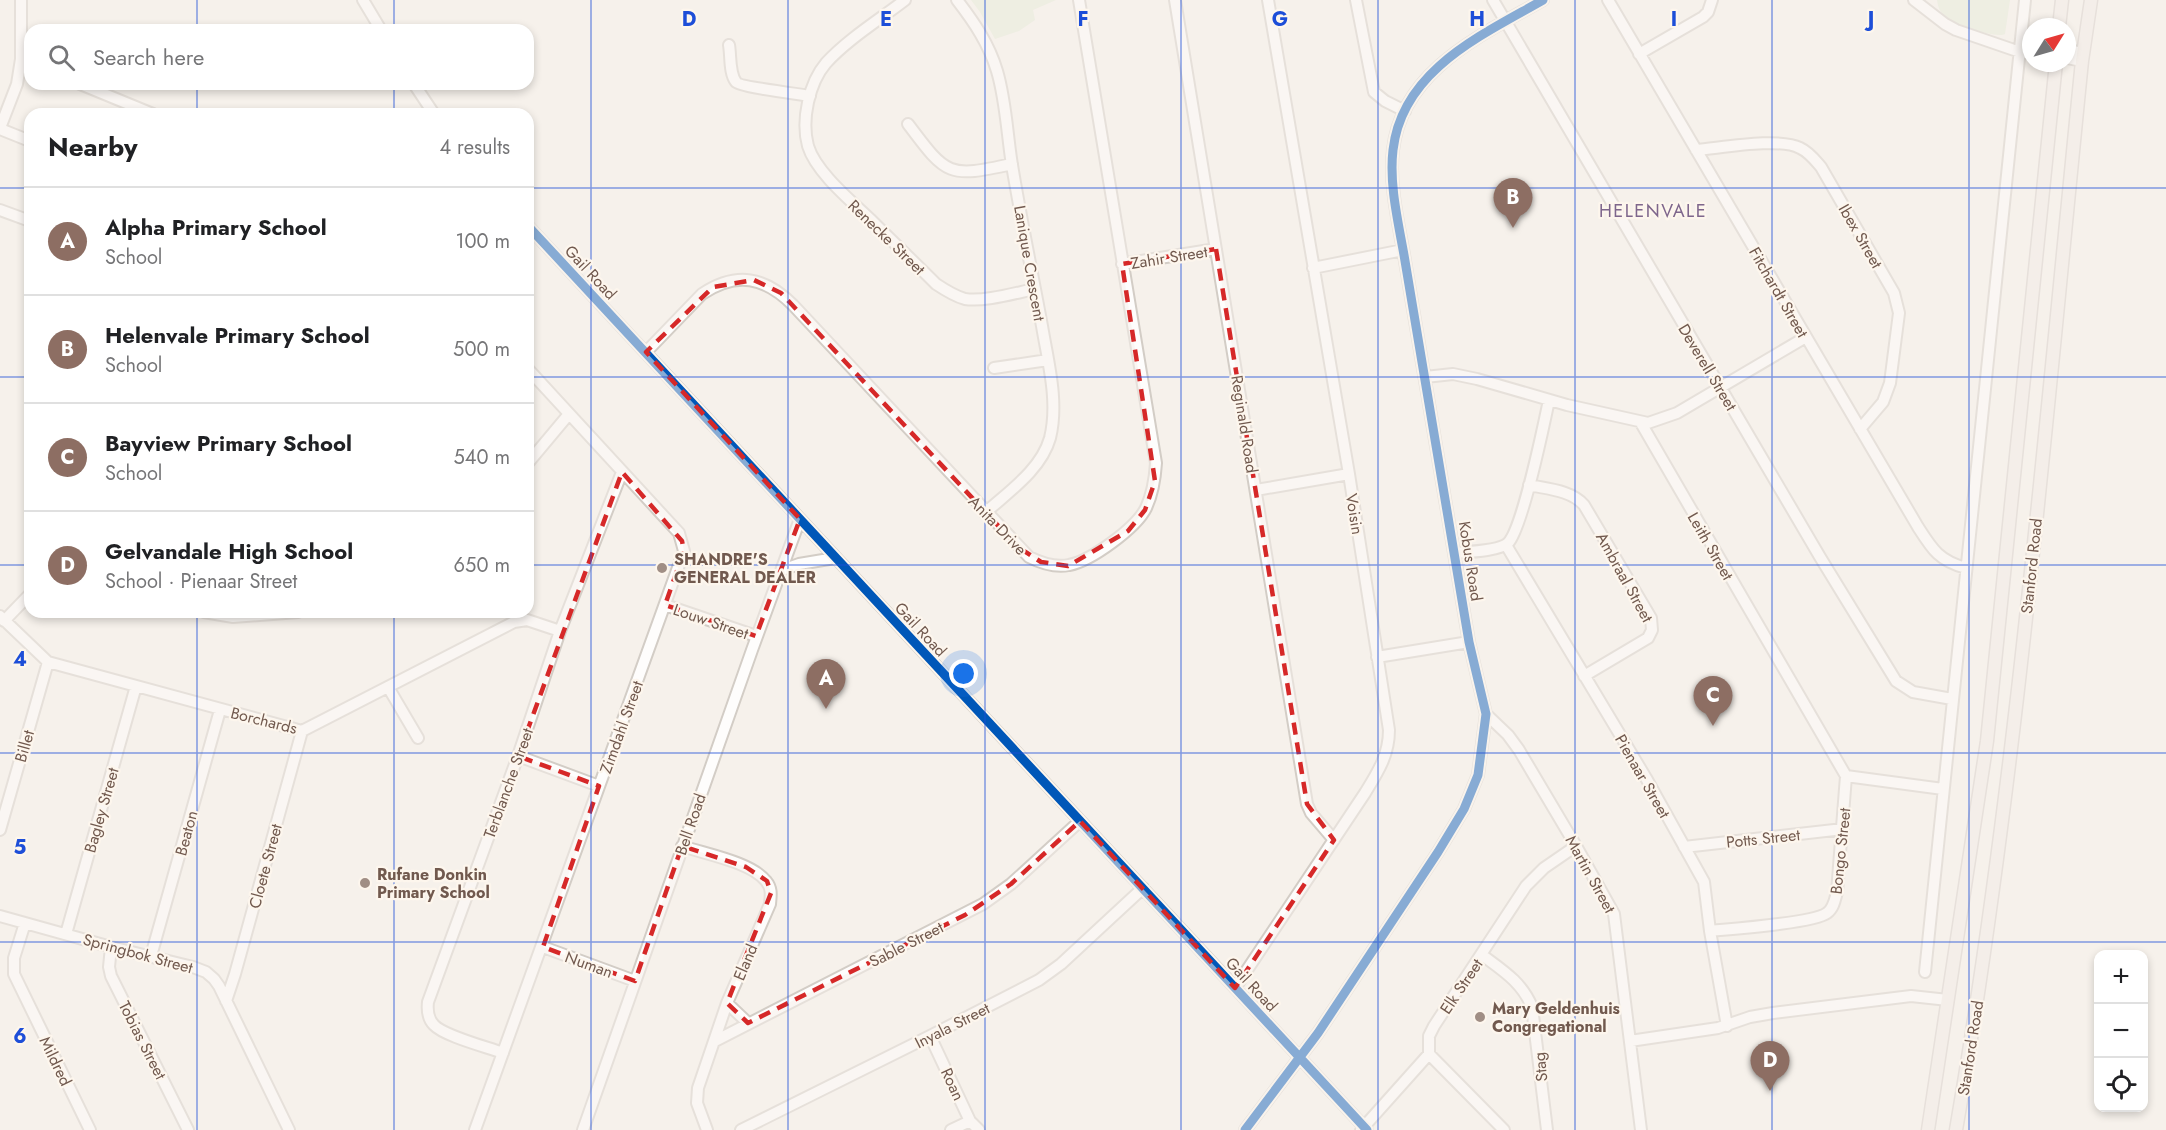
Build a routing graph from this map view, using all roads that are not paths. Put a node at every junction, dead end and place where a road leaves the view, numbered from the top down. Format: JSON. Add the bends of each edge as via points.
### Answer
{"nodes":[{"id":1,"x":21,"y":0,"type":"edge"},
{"id":2,"x":363,"y":0,"type":"edge"},
{"id":3,"x":905,"y":0,"type":"edge"},
{"id":4,"x":957,"y":0,"type":"edge"},
{"id":5,"x":1079,"y":0,"type":"edge"},
{"id":6,"x":1175,"y":0,"type":"edge"},
{"id":7,"x":1268,"y":0,"type":"edge"},
{"id":8,"x":1356,"y":0,"type":"edge"},
{"id":9,"x":1493,"y":0,"type":"edge"},
{"id":10,"x":1543,"y":0,"type":"edge"},
{"id":11,"x":1608,"y":0,"type":"edge"},
{"id":12,"x":1712,"y":0,"type":"edge"},
{"id":13,"x":1914,"y":0,"type":"edge"},
{"id":14,"x":2025,"y":0,"type":"edge"},
{"id":15,"x":2062,"y":0,"type":"edge"},
{"id":16,"x":2091,"y":0,"type":"edge"},
{"id":17,"x":1928,"y":5,"type":"edge"},
{"id":18,"x":2025,"y":18,"type":"edge"},
{"id":19,"x":2061,"y":18,"type":"edge"},
{"id":20,"x":1506,"y":22,"type":"junction"},
{"id":21,"x":377,"y":24,"type":"edge"},
{"id":22,"x":729,"y":45,"type":"dead end"},
{"id":23,"x":2022,"y":48,"type":"edge"},
{"id":24,"x":24,"y":50,"type":"edge"},
{"id":25,"x":1639,"y":54,"type":"junction"},
{"id":26,"x":2076,"y":54,"type":"edge"},
{"id":27,"x":2076,"y":57,"type":"edge"},
{"id":28,"x":2083,"y":57,"type":"junction"},
{"id":29,"x":24,"y":68,"type":"edge"},
{"id":30,"x":2022,"y":72,"type":"edge"},
{"id":31,"x":2055,"y":72,"type":"edge"},
{"id":32,"x":95,"y":90,"type":"edge"},
{"id":33,"x":418,"y":90,"type":"edge"},
{"id":34,"x":810,"y":96,"type":"junction"},
{"id":35,"x":138,"y":108,"type":"edge"},
{"id":36,"x":430,"y":108,"type":"edge"},
{"id":37,"x":1405,"y":111,"type":"junction"},
{"id":38,"x":908,"y":124,"type":"dead end"},
{"id":39,"x":0,"y":129,"type":"edge"},
{"id":40,"x":24,"y":139,"type":"edge"},
{"id":41,"x":1696,"y":150,"type":"junction"},
{"id":42,"x":1012,"y":164,"type":"junction"},
{"id":43,"x":0,"y":210,"type":"edge"},
{"id":44,"x":24,"y":219,"type":"edge"},
{"id":45,"x":534,"y":232,"type":"edge"},
{"id":46,"x":1216,"y":249,"type":"junction"},
{"id":47,"x":1403,"y":250,"type":"junction"},
{"id":48,"x":1122,"y":264,"type":"junction"},
{"id":49,"x":1312,"y":268,"type":"junction"},
{"id":50,"x":1035,"y":289,"type":"junction"},
{"id":51,"x":1806,"y":337,"type":"junction"},
{"id":52,"x":646,"y":352,"type":"junction"},
{"id":53,"x":1048,"y":360,"type":"junction"},
{"id":54,"x":994,"y":368,"type":"dead end"},
{"id":55,"x":534,"y":376,"type":"edge"},
{"id":56,"x":1425,"y":377,"type":"junction"},
{"id":57,"x":1720,"y":387,"type":"junction"},
{"id":58,"x":1549,"y":400,"type":"junction"},
{"id":59,"x":569,"y":414,"type":"junction"},
{"id":60,"x":1641,"y":423,"type":"junction"},
{"id":61,"x":1860,"y":429,"type":"junction"},
{"id":62,"x":534,"y":456,"type":"edge"},
{"id":63,"x":622,"y":472,"type":"junction"},
{"id":64,"x":1349,"y":474,"type":"junction"},
{"id":65,"x":1529,"y":484,"type":"junction"},
{"id":66,"x":1256,"y":490,"type":"junction"},
{"id":67,"x":985,"y":513,"type":"junction"},
{"id":68,"x":800,"y":519,"type":"junction"},
{"id":69,"x":1506,"y":545,"type":"junction"},
{"id":70,"x":1454,"y":553,"type":"junction"},
{"id":71,"x":835,"y":558,"type":"junction"},
{"id":72,"x":1966,"y":568,"type":"junction"},
{"id":73,"x":782,"y":570,"type":"junction"},
{"id":74,"x":24,"y":599,"type":"edge"},
{"id":75,"x":666,"y":605,"type":"junction"},
{"id":76,"x":2,"y":619,"type":"edge"},
{"id":77,"x":560,"y":631,"type":"junction"},
{"id":78,"x":756,"y":636,"type":"junction"},
{"id":79,"x":1469,"y":642,"type":"junction"},
{"id":80,"x":1377,"y":657,"type":"junction"},
{"id":81,"x":48,"y":662,"type":"junction"},
{"id":82,"x":1584,"y":676,"type":"junction"},
{"id":83,"x":136,"y":686,"type":"junction"},
{"id":84,"x":388,"y":687,"type":"junction"},
{"id":85,"x":1952,"y":699,"type":"junction"},
{"id":86,"x":220,"y":710,"type":"junction"},
{"id":87,"x":1486,"y":714,"type":"junction"},
{"id":88,"x":303,"y":731,"type":"junction"},
{"id":89,"x":418,"y":738,"type":"dead end"},
{"id":90,"x":518,"y":756,"type":"junction"},
{"id":91,"x":1846,"y":776,"type":"junction"},
{"id":92,"x":599,"y":786,"type":"junction"},
{"id":93,"x":1943,"y":789,"type":"junction"},
{"id":94,"x":1080,"y":821,"type":"junction"},
{"id":95,"x":1843,"y":829,"type":"junction"},
{"id":96,"x":0,"y":830,"type":"edge"},
{"id":97,"x":1334,"y":840,"type":"junction"},
{"id":98,"x":682,"y":846,"type":"junction"},
{"id":99,"x":1576,"y":846,"type":"junction"},
{"id":100,"x":1684,"y":847,"type":"junction"},
{"id":101,"x":1143,"y":888,"type":"junction"},
{"id":102,"x":0,"y":916,"type":"edge"},
{"id":103,"x":25,"y":923,"type":"junction"},
{"id":104,"x":1710,"y":931,"type":"junction"},
{"id":105,"x":66,"y":934,"type":"junction"},
{"id":106,"x":111,"y":947,"type":"junction"},
{"id":107,"x":543,"y":947,"type":"junction"},
{"id":108,"x":1482,"y":955,"type":"junction"},
{"id":109,"x":151,"y":956,"type":"junction"},
{"id":110,"x":1925,"y":972,"type":"dead end"},
{"id":111,"x":635,"y":981,"type":"junction"},
{"id":112,"x":1235,"y":988,"type":"junction"},
{"id":113,"x":1948,"y":1000,"type":"junction"},
{"id":114,"x":226,"y":1001,"type":"junction"},
{"id":115,"x":728,"y":1003,"type":"junction"},
{"id":116,"x":748,"y":1023,"type":"junction"},
{"id":117,"x":1727,"y":1026,"type":"junction"},
{"id":118,"x":930,"y":1036,"type":"junction"},
{"id":119,"x":715,"y":1041,"type":"junction"},
{"id":120,"x":1630,"y":1041,"type":"junction"},
{"id":121,"x":503,"y":1053,"type":"junction"},
{"id":122,"x":1429,"y":1054,"type":"junction"},
{"id":123,"x":1300,"y":1058,"type":"junction"},
{"id":124,"x":970,"y":1121,"type":"junction"},
{"id":125,"x":1364,"y":1129,"type":"edge"},
{"id":126,"x":90,"y":1130,"type":"edge"},
{"id":127,"x":188,"y":1130,"type":"edge"},
{"id":128,"x":289,"y":1130,"type":"edge"},
{"id":129,"x":475,"y":1130,"type":"edge"},
{"id":130,"x":583,"y":1130,"type":"edge"},
{"id":131,"x":707,"y":1130,"type":"edge"},
{"id":132,"x":741,"y":1130,"type":"edge"},
{"id":133,"x":951,"y":1130,"type":"edge"},
{"id":134,"x":979,"y":1130,"type":"edge"},
{"id":135,"x":1245,"y":1130,"type":"edge"},
{"id":136,"x":1504,"y":1130,"type":"edge"},
{"id":137,"x":1547,"y":1130,"type":"edge"},
{"id":138,"x":1641,"y":1130,"type":"edge"},
{"id":139,"x":1928,"y":1130,"type":"edge"},
{"id":140,"x":1956,"y":1130,"type":"edge"}],
"edges":[{"from":1,"to":24,"type":"street"},
{"from":2,"to":21,"type":"street"},
{"from":3,"to":34,"type":"street","name":"Renecke Street","via":[[827,62]]},
{"from":4,"to":42,"type":"street","name":"Lanique Crescent","via":[[978,28],[998,72]]},
{"from":5,"to":48,"type":"street","name":"Anita Drive"},
{"from":6,"to":46,"type":"street","name":"Reginald Road"},
{"from":7,"to":49,"type":"street","name":"Voisin"},
{"from":8,"to":37,"type":"street","via":[[1374,92]]},
{"from":9,"to":20,"type":"street","name":"Deverell Street"},
{"from":10,"to":20,"type":"street","name":"Kobus Road"},
{"from":11,"to":25,"type":"street","name":"Fitchardt Street"},
{"from":12,"to":25,"type":"street","via":[[1703,17]]},
{"from":13,"to":17,"type":"street"},
{"from":14,"to":18,"type":"street"},
{"from":15,"to":19,"type":"main road"},
{"from":16,"to":28,"type":"main road","name":"Stanford Road"},
{"from":17,"to":23,"type":"street","via":[[1956,30]]},
{"from":20,"to":37,"type":"street","name":"Kobus Road","via":[[1440,64]]},
{"from":20,"to":57,"type":"street","name":"Deverell Street"},
{"from":22,"to":34,"type":"street","via":[[733,74],[741,86]]},
{"from":25,"to":41,"type":"street","name":"Fitchardt Street"},
{"from":26,"to":28,"type":"street"},
{"from":27,"to":28,"type":"street"},
{"from":28,"to":140,"type":"main road","name":"Stanford Road","via":[[2012,748]]},
{"from":29,"to":39,"type":"street"},
{"from":30,"to":72,"type":"street"},
{"from":31,"to":113,"type":"main road","name":"Stanford Road","via":[[1987,741]]},
{"from":32,"to":35,"type":"street"},
{"from":33,"to":36,"type":"street"},
{"from":34,"to":50,"type":"street","name":"Renecke Street","via":[[806,120],[808,146],[819,166],[936,284],[966,299]]},
{"from":37,"to":47,"type":"street","name":"Kobus Road","via":[[1395,137],[1392,162]]},
{"from":38,"to":42,"type":"street","via":[[928,152],[952,171],[977,172]]},
{"from":39,"to":40,"type":"street"},
{"from":41,"to":51,"type":"street","name":"Fitchardt Street"},
{"from":41,"to":61,"type":"street","name":"Ibex Street","via":[[1776,143],[1795,146],[1812,157],[1827,177],[1899,308],[1887,393]]},
{"from":42,"to":50,"type":"street","name":"Lanique Crescent"},
{"from":43,"to":44,"type":"street"},
{"from":45,"to":52,"type":"street","name":"Gail Road"},
{"from":46,"to":48,"type":"street","name":"Zahir Street"},
{"from":46,"to":66,"type":"street","name":"Reginald Road"},
{"from":47,"to":49,"type":"street"},
{"from":47,"to":56,"type":"street","name":"Kobus Road"},
{"from":48,"to":67,"type":"street","name":"Anita Drive","via":[[1156,463],[1155,481],[1145,510],[1128,531],[1106,547],[1068,566],[1029,557]]},
{"from":49,"to":64,"type":"street","name":"Voisin"},
{"from":50,"to":53,"type":"street","name":"Lanique Crescent"},
{"from":51,"to":57,"type":"street"},
{"from":51,"to":61,"type":"street","name":"Fitchardt Street"},
{"from":52,"to":67,"type":"street","name":"Anita Drive","via":[[713,286],[739,280],[766,285],[793,305]]},
{"from":52,"to":68,"type":"street","name":"Gail Road"},
{"from":53,"to":54,"type":"street"},
{"from":53,"to":67,"type":"street","name":"Lanique Crescent","via":[[1053,412],[1049,440],[1037,464]]},
{"from":55,"to":59,"type":"street","name":"Zimdahl Street"},
{"from":56,"to":58,"type":"street","via":[[1453,374]]},
{"from":56,"to":70,"type":"street","name":"Kobus Road"},
{"from":57,"to":60,"type":"street","via":[[1677,413],[1654,423]]},
{"from":57,"to":85,"type":"street","name":"Deverell Street","via":[[1896,681],[1913,692]]},
{"from":58,"to":60,"type":"street"},
{"from":58,"to":65,"type":"street"},
{"from":59,"to":62,"type":"street"},
{"from":59,"to":63,"type":"street","name":"Zimdahl Street"},
{"from":60,"to":91,"type":"street","name":"Leith Street"},
{"from":61,"to":72,"type":"street","name":"Fitchardt Street","via":[[1935,552]]},
{"from":63,"to":75,"type":"street","name":"Zimdahl Street","via":[[682,541],[684,551]]},
{"from":63,"to":77,"type":"street","name":"Terblanche Street"},
{"from":64,"to":66,"type":"street"},
{"from":64,"to":80,"type":"street","name":"Voisin"},
{"from":65,"to":69,"type":"street","via":[[1519,520]]},
{"from":65,"to":82,"type":"street","name":"Ambraal Street","via":[[1580,500],[1651,618],[1648,638]]},
{"from":66,"to":97,"type":"street","name":"Reginald Road","via":[[1307,804]]},
{"from":68,"to":71,"type":"street","name":"Gail Road"},
{"from":68,"to":73,"type":"street","name":"Bell Road"},
{"from":69,"to":70,"type":"street"},
{"from":69,"to":82,"type":"street","name":"Pienaar Street"},
{"from":70,"to":79,"type":"street","name":"Kobus Road"},
{"from":71,"to":73,"type":"street"},
{"from":71,"to":94,"type":"street","name":"Gail Road"},
{"from":72,"to":85,"type":"street"},
{"from":73,"to":78,"type":"street","name":"Bell Road"},
{"from":74,"to":76,"type":"street"},
{"from":75,"to":78,"type":"street","name":"Louw Street"},
{"from":75,"to":92,"type":"street","name":"Zimdahl Street"},
{"from":76,"to":81,"type":"street","name":"Borchards"},
{"from":77,"to":84,"type":"street","name":"Borchards","via":[[527,620],[514,621]]},
{"from":77,"to":90,"type":"street","name":"Terblanche Street"},
{"from":78,"to":98,"type":"street","name":"Bell Road"},
{"from":79,"to":80,"type":"street"},
{"from":79,"to":87,"type":"street","name":"Kobus Road"},
{"from":80,"to":97,"type":"street","name":"Voisin","via":[[1389,730],[1386,755]]},
{"from":81,"to":83,"type":"street","name":"Borchards"},
{"from":81,"to":96,"type":"street","name":"Billet"},
{"from":82,"to":100,"type":"street","name":"Pienaar Street"},
{"from":83,"to":86,"type":"street","name":"Borchards"},
{"from":83,"to":105,"type":"street","name":"Bagley Street"},
{"from":84,"to":88,"type":"street","name":"Borchards"},
{"from":84,"to":89,"type":"street"},
{"from":85,"to":93,"type":"street"},
{"from":86,"to":88,"type":"street","name":"Borchards"},
{"from":86,"to":109,"type":"street","name":"Beaton"},
{"from":87,"to":99,"type":"street","name":"Martin Street","via":[[1513,741]]},
{"from":87,"to":123,"type":"street","name":"Kobus Road","via":[[1478,775],[1464,809]]},
{"from":88,"to":114,"type":"street","name":"Cloete Street"},
{"from":90,"to":92,"type":"street"},
{"from":90,"to":121,"type":"street","name":"Terblanche Street","via":[[427,1010],[441,1030]]},
{"from":91,"to":93,"type":"street"},
{"from":91,"to":95,"type":"street","name":"Bongo Street"},
{"from":92,"to":107,"type":"street","name":"Zimdahl Street"},
{"from":93,"to":110,"type":"street"},
{"from":94,"to":101,"type":"street","name":"Gail Road"},
{"from":94,"to":116,"type":"street","name":"Sable Street","via":[[989,901]]},
{"from":95,"to":100,"type":"street","name":"Potts Street"},
{"from":95,"to":104,"type":"street","name":"Bongo Street","via":[[1834,903],[1826,914],[1800,921]]},
{"from":97,"to":112,"type":"street","name":"Voisin"},
{"from":98,"to":111,"type":"street","name":"Bell Road"},
{"from":98,"to":115,"type":"street","name":"Eland","via":[[746,867],[759,874],[770,888],[770,904]]},
{"from":99,"to":108,"type":"street","name":"Elk Street","via":[[1532,879]]},
{"from":99,"to":120,"type":"street","name":"Martin Street","via":[[1614,914]]},
{"from":100,"to":104,"type":"street","name":"Pienaar Street","via":[[1704,882]]},
{"from":101,"to":112,"type":"street","name":"Gail Road"},
{"from":101,"to":118,"type":"street","name":"Inyala Street","via":[[1056,968]]},
{"from":102,"to":103,"type":"street","name":"Springbok Street"},
{"from":103,"to":105,"type":"street","name":"Springbok Street"},
{"from":103,"to":126,"type":"street","name":"Mildred","via":[[14,958],[14,974]]},
{"from":104,"to":117,"type":"street","name":"Pienaar Street"},
{"from":105,"to":106,"type":"street","name":"Springbok Street"},
{"from":106,"to":109,"type":"street","name":"Springbok Street"},
{"from":106,"to":127,"type":"street","name":"Tobias Street","via":[[111,976]]},
{"from":107,"to":111,"type":"street","name":"Numan"},
{"from":107,"to":121,"type":"street","name":"Zimdahl Street"},
{"from":108,"to":122,"type":"street","name":"Elk Street","via":[[1434,1026],[1429,1036]]},
{"from":108,"to":137,"type":"street","name":"Stag","via":[[1514,979],[1528,996]]},
{"from":109,"to":114,"type":"street","name":"Springbok Street","via":[[206,972]]},
{"from":111,"to":130,"type":"street","name":"Bell Road"},
{"from":112,"to":123,"type":"street","name":"Gail Road"},
{"from":113,"to":117,"type":"street","via":[[1911,996],[1773,1013]]},
{"from":113,"to":139,"type":"main road","name":"Stanford Road"},
{"from":114,"to":128,"type":"street","name":"Springbok Street"},
{"from":115,"to":116,"type":"street"},
{"from":115,"to":119,"type":"street","name":"Eland"},
{"from":116,"to":119,"type":"street","name":"Sable Street"},
{"from":117,"to":120,"type":"street"},
{"from":118,"to":124,"type":"street","name":"Roan"},
{"from":118,"to":132,"type":"street","name":"Inyala Street"},
{"from":119,"to":131,"type":"street","name":"Eland","via":[[696,1096]]},
{"from":120,"to":138,"type":"street","name":"Martin Street"},
{"from":121,"to":129,"type":"street","name":"Zimdahl Street"},
{"from":122,"to":125,"type":"street"},
{"from":122,"to":136,"type":"street"},
{"from":123,"to":125,"type":"street","name":"Gail Road"},
{"from":123,"to":135,"type":"street","name":"Kobus Road"},
{"from":124,"to":133,"type":"street"},
{"from":124,"to":134,"type":"street","name":"Roan"}]}
